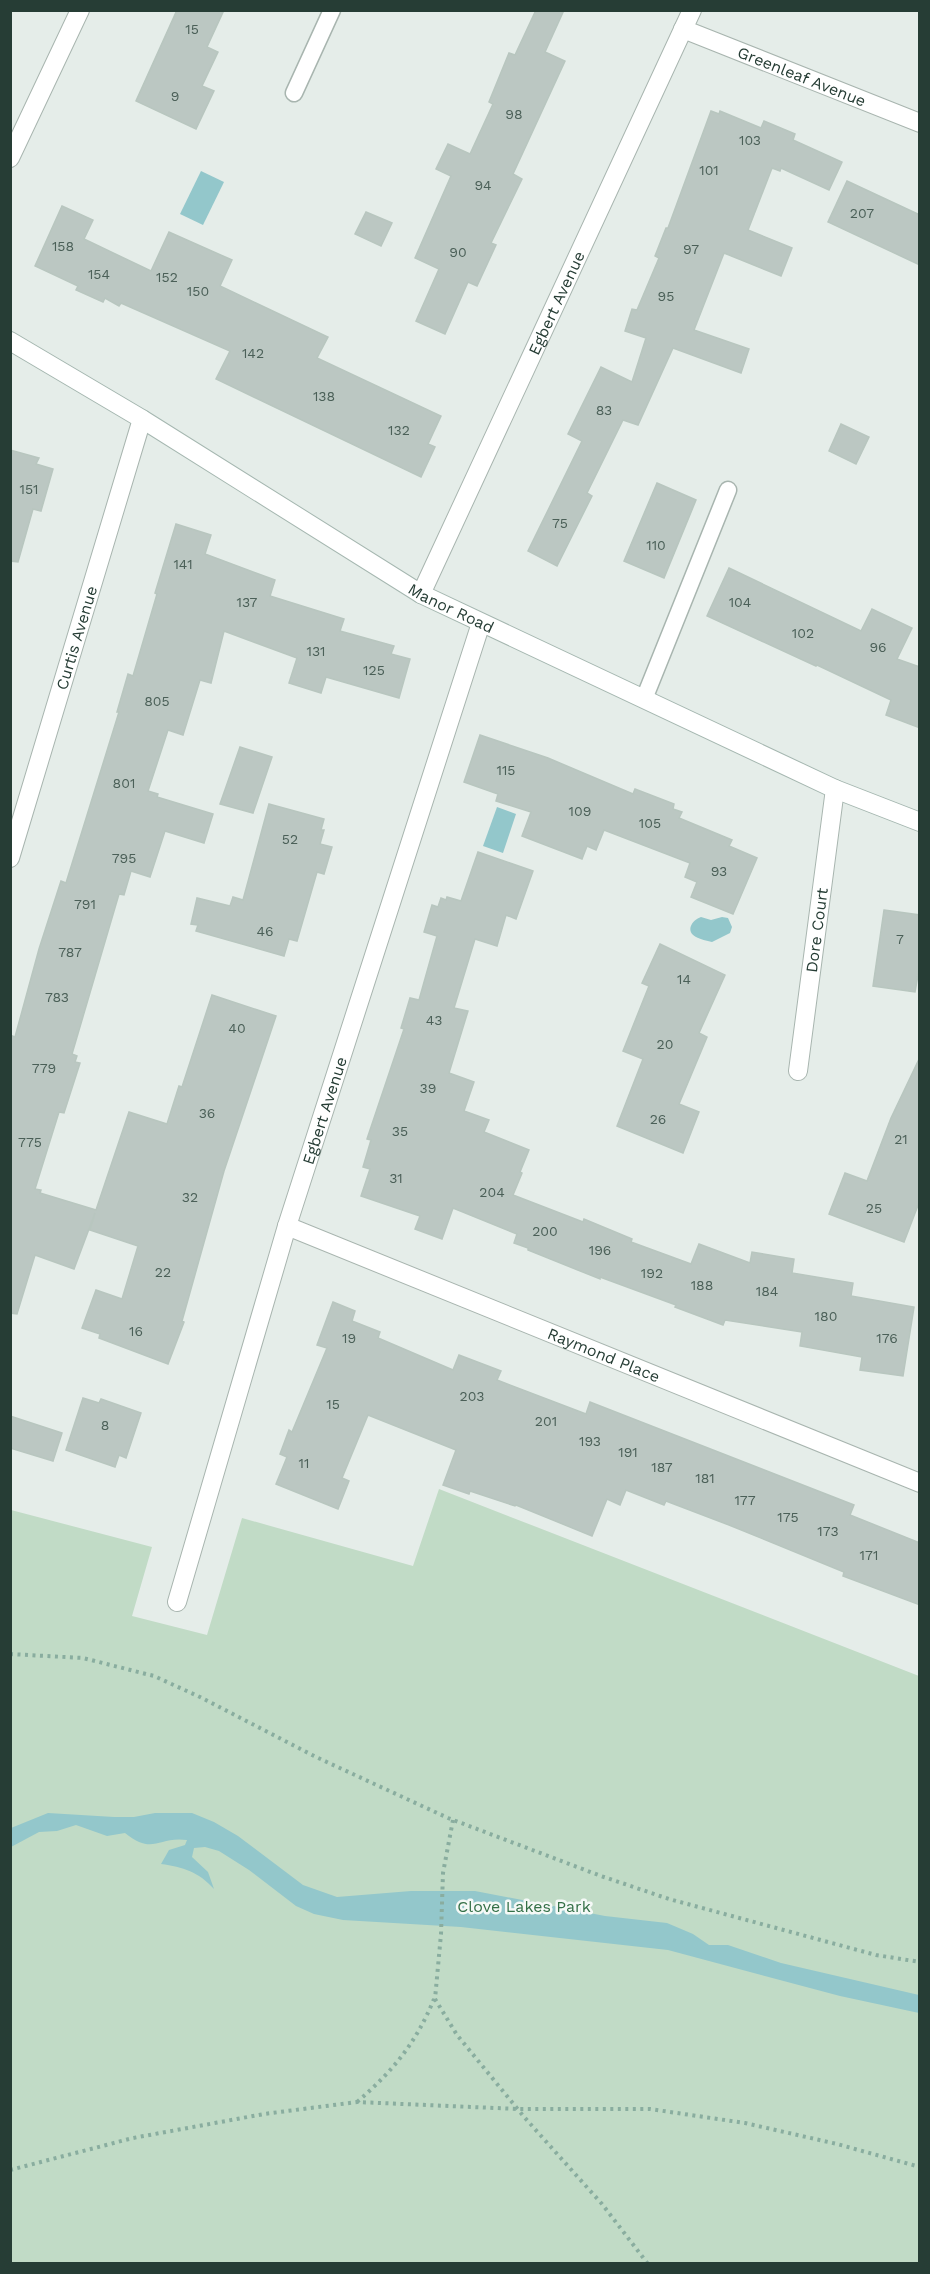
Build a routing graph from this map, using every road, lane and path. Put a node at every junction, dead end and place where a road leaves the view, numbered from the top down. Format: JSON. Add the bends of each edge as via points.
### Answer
{"nodes":[{"id":1,"x":80,"y":10,"type":"edge"},
{"id":2,"x":332,"y":10,"type":"edge"},
{"id":3,"x":692,"y":10,"type":"edge"},
{"id":4,"x":683,"y":29,"type":"junction"},
{"id":5,"x":294,"y":93,"type":"dead end"},
{"id":6,"x":920,"y":123,"type":"edge"},
{"id":7,"x":10,"y":158,"type":"edge"},
{"id":8,"x":10,"y":341,"type":"edge"},
{"id":9,"x":142,"y":419,"type":"junction"},
{"id":10,"x":728,"y":490,"type":"dead end"},
{"id":11,"x":422,"y":594,"type":"junction"},
{"id":12,"x":481,"y":623,"type":"junction"},
{"id":13,"x":644,"y":699,"type":"junction"},
{"id":14,"x":835,"y":789,"type":"junction"},
{"id":15,"x":920,"y":822,"type":"edge"},
{"id":16,"x":10,"y":858,"type":"edge"},
{"id":17,"x":798,"y":1071,"type":"dead end"},
{"id":18,"x":287,"y":1226,"type":"junction"},
{"id":19,"x":920,"y":1482,"type":"edge"},
{"id":20,"x":177,"y":1602,"type":"dead end"},
{"id":21,"x":10,"y":1654,"type":"edge"},
{"id":22,"x":453,"y":1820,"type":"junction"},
{"id":23,"x":920,"y":1962,"type":"edge"},
{"id":24,"x":435,"y":1999,"type":"junction"},
{"id":25,"x":357,"y":2102,"type":"junction"},
{"id":26,"x":518,"y":2109,"type":"junction"},
{"id":27,"x":920,"y":2168,"type":"edge"},
{"id":28,"x":10,"y":2170,"type":"edge"},
{"id":29,"x":648,"y":2264,"type":"edge"}],
"edges":[{"from":1,"to":7,"type":"street"},
{"from":2,"to":5,"type":"lane"},
{"from":3,"to":4,"type":"street","name":"Egbert Avenue"},
{"from":4,"to":6,"type":"street","name":"Greenleaf Avenue"},
{"from":4,"to":11,"type":"street","name":"Egbert Avenue"},
{"from":8,"to":9,"type":"street","name":"Manor Road"},
{"from":9,"to":11,"type":"street","name":"Manor Road"},
{"from":9,"to":16,"type":"street","name":"Curtis Avenue"},
{"from":10,"to":13,"type":"lane"},
{"from":11,"to":12,"type":"street","name":"Manor Road"},
{"from":12,"to":13,"type":"street","name":"Manor Road"},
{"from":12,"to":18,"type":"street","name":"Egbert Avenue"},
{"from":13,"to":14,"type":"street","name":"Manor Road"},
{"from":14,"to":15,"type":"street","name":"Manor Road"},
{"from":14,"to":17,"type":"street","name":"Dore Court"},
{"from":18,"to":19,"type":"street","name":"Raymond Place"},
{"from":18,"to":20,"type":"street","name":"Egbert Avenue"},
{"from":21,"to":22,"type":"path","via":[[83,1658],[154,1676]]},
{"from":22,"to":23,"type":"path","via":[[669,1899],[876,1955]]},
{"from":22,"to":24,"type":"path","via":[[443,1874]]},
{"from":24,"to":25,"type":"path","via":[[410,2048],[386,2077]]},
{"from":24,"to":26,"type":"path","via":[[457,2035]]},
{"from":25,"to":26,"type":"path"},
{"from":25,"to":28,"type":"path","via":[[133,2138]]},
{"from":26,"to":27,"type":"path","via":[[650,2109],[745,2123]]},
{"from":26,"to":29,"type":"path","via":[[602,2204]]}]}
